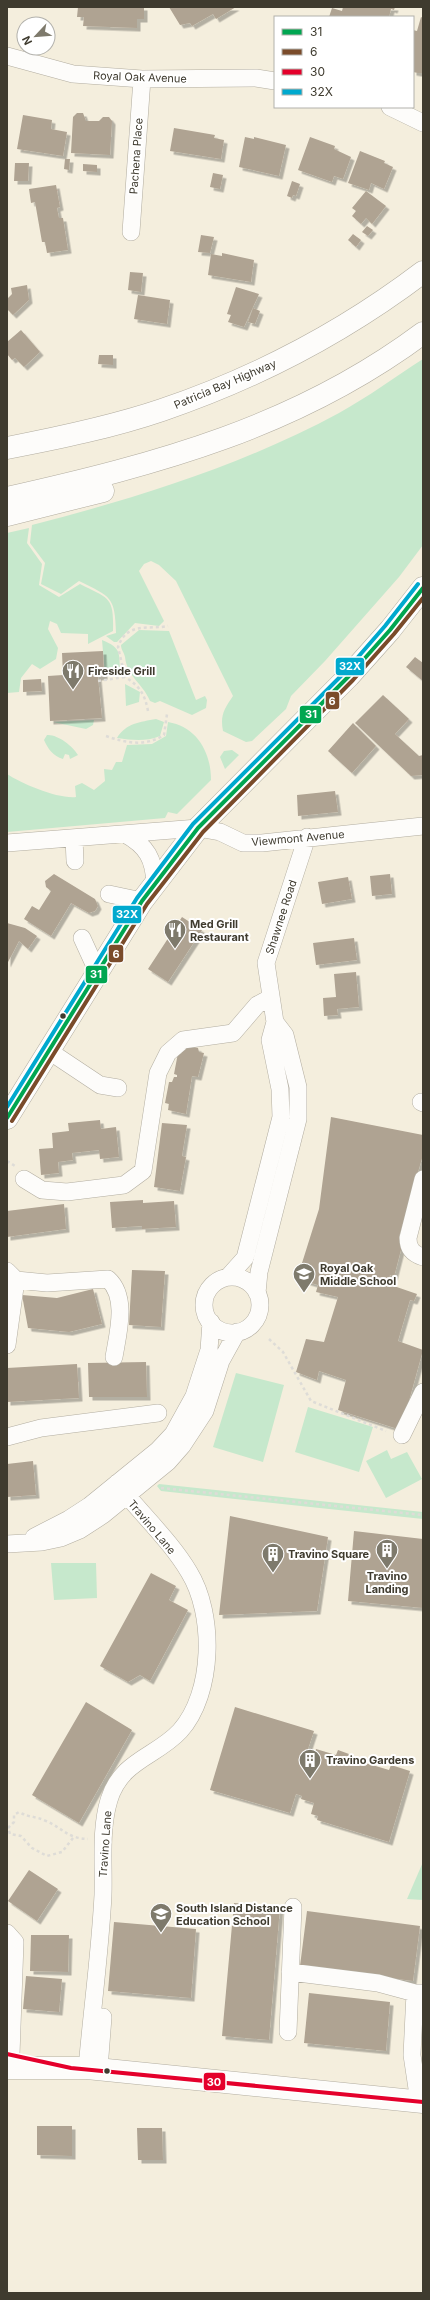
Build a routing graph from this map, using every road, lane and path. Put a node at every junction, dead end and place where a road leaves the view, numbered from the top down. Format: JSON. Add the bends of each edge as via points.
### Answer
{"nodes":[{"id":1,"x":7,"y":56,"type":"edge"},
{"id":2,"x":142,"y":79,"type":"junction"},
{"id":3,"x":274,"y":81,"type":"edge"},
{"id":4,"x":392,"y":108,"type":"edge"},
{"id":5,"x":423,"y":123,"type":"edge"},
{"id":6,"x":131,"y":232,"type":"dead end"},
{"id":7,"x":423,"y":272,"type":"edge"},
{"id":8,"x":423,"y":333,"type":"edge"},
{"id":9,"x":362,"y":373,"type":"junction"},
{"id":10,"x":96,"y":429,"type":"junction"},
{"id":11,"x":7,"y":437,"type":"edge"},
{"id":12,"x":7,"y":448,"type":"edge"},
{"id":13,"x":7,"y":498,"type":"edge"},
{"id":14,"x":7,"y":515,"type":"edge"},
{"id":15,"x":423,"y":588,"type":"edge"},
{"id":16,"x":168,"y":626,"type":"dead end"},
{"id":17,"x":126,"y":677,"type":"junction"},
{"id":18,"x":98,"y":681,"type":"dead end"},
{"id":19,"x":148,"y":711,"type":"dead end"},
{"id":20,"x":167,"y":714,"type":"dead end"},
{"id":21,"x":106,"y":736,"type":"dead end"},
{"id":22,"x":423,"y":826,"type":"edge"},
{"id":23,"x":198,"y":828,"type":"junction"},
{"id":24,"x":125,"y":834,"type":"junction"},
{"id":25,"x":307,"y":837,"type":"junction"},
{"id":26,"x":74,"y":838,"type":"junction"},
{"id":27,"x":7,"y":843,"type":"edge"},
{"id":28,"x":75,"y":861,"type":"dead end"},
{"id":29,"x":156,"y":884,"type":"junction"},
{"id":30,"x":109,"y":894,"type":"dead end"},
{"id":31,"x":142,"y":901,"type":"junction"},
{"id":32,"x":82,"y":938,"type":"dead end"},
{"id":33,"x":98,"y":973,"type":"junction"},
{"id":34,"x":270,"y":998,"type":"junction"},
{"id":35,"x":276,"y":1022,"type":"junction"},
{"id":36,"x":49,"y":1052,"type":"junction"},
{"id":37,"x":118,"y":1088,"type":"dead end"},
{"id":38,"x":7,"y":1118,"type":"edge"},
{"id":39,"x":7,"y":1161,"type":"edge"},
{"id":40,"x":13,"y":1165,"type":"dead end"},
{"id":41,"x":24,"y":1179,"type":"dead end"},
{"id":42,"x":423,"y":1180,"type":"edge"},
{"id":43,"x":423,"y":1257,"type":"edge"},
{"id":44,"x":12,"y":1275,"type":"edge"},
{"id":45,"x":228,"y":1277,"type":"junction"},
{"id":46,"x":258,"y":1293,"type":"junction"},
{"id":47,"x":211,"y":1322,"type":"junction"},
{"id":48,"x":237,"y":1332,"type":"junction"},
{"id":49,"x":270,"y":1339,"type":"dead end"},
{"id":50,"x":7,"y":1345,"type":"edge"},
{"id":51,"x":114,"y":1357,"type":"dead end"},
{"id":52,"x":423,"y":1392,"type":"edge"},
{"id":53,"x":158,"y":1413,"type":"dead end"},
{"id":54,"x":402,"y":1435,"type":"joint"},
{"id":55,"x":7,"y":1436,"type":"edge"},
{"id":56,"x":150,"y":1477,"type":"junction"},
{"id":57,"x":121,"y":1490,"type":"junction"},
{"id":58,"x":423,"y":1515,"type":"edge"},
{"id":59,"x":7,"y":1544,"type":"edge"},
{"id":60,"x":73,"y":1838,"type":"junction"},
{"id":61,"x":104,"y":1841,"type":"junction"},
{"id":62,"x":293,"y":1907,"type":"dead end"},
{"id":63,"x":7,"y":1933,"type":"edge"},
{"id":64,"x":290,"y":1972,"type":"junction"},
{"id":65,"x":419,"y":1993,"type":"edge"},
{"id":66,"x":288,"y":2032,"type":"dead end"},
{"id":67,"x":8,"y":2059,"type":"edge"},
{"id":68,"x":86,"y":2068,"type":"junction"},
{"id":69,"x":421,"y":2102,"type":"edge"}],
"edges":[{"from":1,"to":2,"type":"street","name":"Royal Oak Avenue","via":[[73,74]]},
{"from":2,"to":3,"type":"street","name":"Royal Oak Avenue","via":[[256,78]]},
{"from":2,"to":6,"type":"street","name":"Pachena Place"},
{"from":4,"to":5,"type":"street"},
{"from":7,"to":10,"type":"main road","name":"Patricia Bay Highway","via":[[331,335],[287,358],[230,385]]},
{"from":8,"to":9,"type":"main road"},
{"from":9,"to":13,"type":"main road","via":[[315,400],[220,441],[100,477]]},
{"from":9,"to":14,"type":"main road","via":[[332,403],[281,430],[217,456],[149,478]]},
{"from":10,"to":11,"type":"main road"},
{"from":10,"to":12,"type":"main road","name":"Patricia Bay Highway"},
{"from":15,"to":23,"type":"main road","via":[[359,665]]},
{"from":16,"to":17,"type":"path","via":[[142,626],[134,629],[120,643],[118,647]]},
{"from":17,"to":18,"type":"path"},
{"from":17,"to":19,"type":"path","via":[[140,688]]},
{"from":20,"to":21,"type":"path","via":[[164,735],[151,742],[134,743]]},
{"from":22,"to":25,"type":"street","name":"Viewmont Avenue"},
{"from":23,"to":24,"type":"street","name":"Viewmont Avenue"},
{"from":23,"to":25,"type":"street","name":"Viewmont Avenue","via":[[220,832],[243,843]]},
{"from":23,"to":29,"type":"main road"},
{"from":24,"to":26,"type":"street","name":"Viewmont Avenue"},
{"from":24,"to":29,"type":"street","via":[[139,842],[146,851],[152,862]]},
{"from":25,"to":34,"type":"street","name":"Shawnee Road","via":[[266,963]]},
{"from":26,"to":27,"type":"street","name":"Viewmont Avenue"},
{"from":26,"to":28,"type":"street"},
{"from":29,"to":31,"type":"main road"},
{"from":30,"to":31,"type":"street"},
{"from":31,"to":33,"type":"main road"},
{"from":32,"to":33,"type":"street"},
{"from":33,"to":36,"type":"main road"},
{"from":34,"to":35,"type":"street","name":"Shawnee Road"},
{"from":34,"to":41,"type":"street","via":[[257,1005],[233,1033],[183,1040],[168,1053],[158,1073],[143,1171],[124,1185],[67,1192],[42,1190]]},
{"from":35,"to":45,"type":"street","via":[[270,1040],[280,1089],[281,1118],[244,1258]]},
{"from":35,"to":46,"type":"street","via":[[285,1035],[300,1106],[259,1272]]},
{"from":36,"to":37,"type":"street","via":[[100,1085]]},
{"from":36,"to":38,"type":"main road"},
{"from":39,"to":40,"type":"path"},
{"from":42,"to":43,"type":"street","via":[[408,1246],[415,1254]]},
{"from":44,"to":50,"type":"street"},
{"from":44,"to":51,"type":"street","via":[[47,1284],[108,1279],[115,1286],[120,1316]]},
{"from":45,"to":46,"type":"street","via":[[245,1280]]},
{"from":45,"to":47,"type":"street","via":[[214,1284],[205,1299],[207,1315]]},
{"from":46,"to":48,"type":"street","via":[[260,1301],[257,1318],[245,1330]]},
{"from":47,"to":48,"type":"street","via":[[223,1330]]},
{"from":47,"to":57,"type":"street","via":[[209,1350],[194,1396],[183,1417],[173,1434]]},
{"from":48,"to":56,"type":"street","via":[[221,1361],[209,1400],[194,1429],[168,1462]]},
{"from":49,"to":54,"type":"path","via":[[283,1352],[311,1401],[377,1428]]},
{"from":52,"to":54,"type":"street"},
{"from":53,"to":55,"type":"street","via":[[41,1428]]},
{"from":56,"to":57,"type":"street"},
{"from":56,"to":58,"type":"path","via":[[158,1488]]},
{"from":57,"to":59,"type":"street","via":[[25,1542]]},
{"from":57,"to":61,"type":"street","name":"Travino Lane","via":[[189,1572],[199,1593],[208,1646],[200,1695],[192,1714],[167,1742],[129,1767],[118,1780],[109,1799]]},
{"from":60,"to":60,"type":"path","via":[[49,1822],[30,1818],[19,1812],[14,1815],[14,1822],[8,1828],[10,1834],[21,1836],[32,1848],[47,1856],[62,1852]]},
{"from":60,"to":61,"type":"path"},
{"from":61,"to":68,"type":"street","name":"Travino Lane","via":[[94,1992],[103,2017]]},
{"from":62,"to":64,"type":"street"},
{"from":63,"to":67,"type":"street","via":[[15,1942]]},
{"from":64,"to":65,"type":"street","via":[[378,1983]]},
{"from":64,"to":66,"type":"street"},
{"from":65,"to":69,"type":"street","via":[[412,2055]]},
{"from":67,"to":68,"type":"main road"},
{"from":68,"to":69,"type":"main road"}]}
